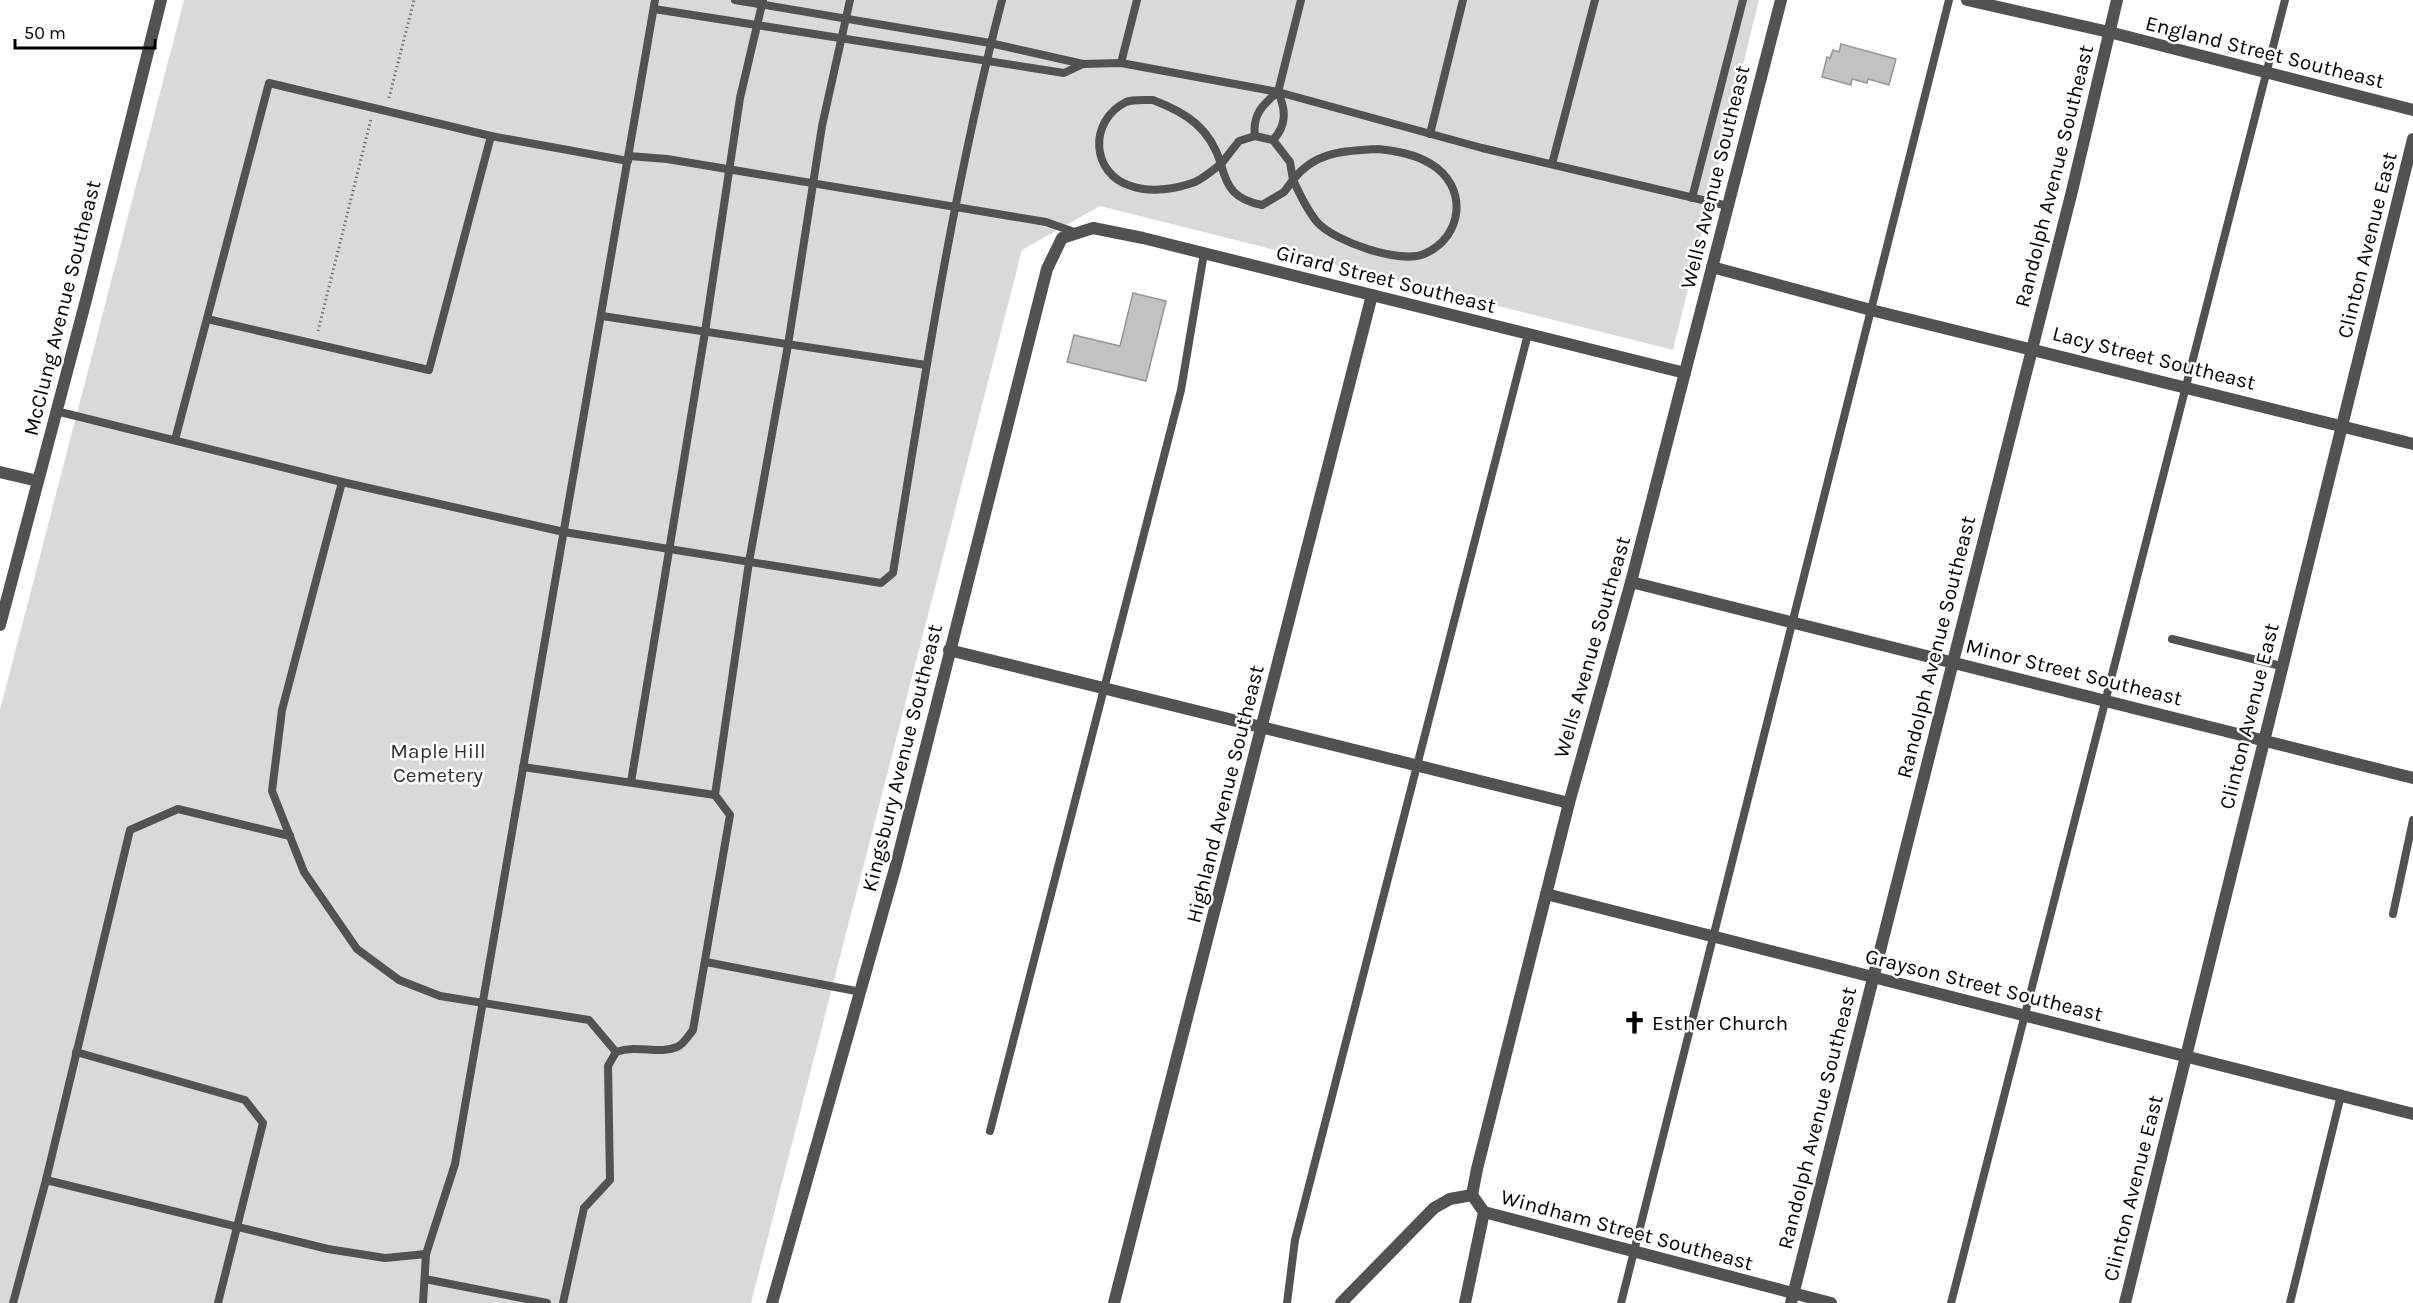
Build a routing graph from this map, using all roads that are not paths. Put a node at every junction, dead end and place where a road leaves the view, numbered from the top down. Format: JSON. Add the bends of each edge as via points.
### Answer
{"nodes":[{"id":1,"x":160,"y":0,"type":"edge"},
{"id":2,"x":735,"y":0,"type":"edge"},
{"id":3,"x":850,"y":0,"type":"edge"},
{"id":4,"x":1002,"y":0,"type":"edge"},
{"id":5,"x":1137,"y":0,"type":"edge"},
{"id":6,"x":1301,"y":0,"type":"edge"},
{"id":7,"x":1463,"y":0,"type":"edge"},
{"id":8,"x":1595,"y":0,"type":"edge"},
{"id":9,"x":1743,"y":0,"type":"edge"},
{"id":10,"x":1781,"y":0,"type":"edge"},
{"id":11,"x":1949,"y":0,"type":"edge"},
{"id":12,"x":1967,"y":0,"type":"edge"},
{"id":13,"x":2117,"y":0,"type":"edge"},
{"id":14,"x":2285,"y":0,"type":"edge"},
{"id":15,"x":762,"y":2,"type":"edge"},
{"id":16,"x":654,"y":4,"type":"edge"},
{"id":17,"x":845,"y":19,"type":"junction"},
{"id":18,"x":757,"y":24,"type":"junction"},
{"id":19,"x":2109,"y":32,"type":"junction"},
{"id":20,"x":841,"y":38,"type":"junction"},
{"id":21,"x":990,"y":44,"type":"junction"},
{"id":22,"x":985,"y":62,"type":"junction"},
{"id":23,"x":1121,"y":63,"type":"junction"},
{"id":24,"x":1083,"y":64,"type":"junction"},
{"id":25,"x":2267,"y":73,"type":"junction"},
{"id":26,"x":1278,"y":92,"type":"junction"},
{"id":27,"x":2413,"y":110,"type":"edge"},
{"id":28,"x":1430,"y":134,"type":"junction"},
{"id":29,"x":491,"y":136,"type":"junction"},
{"id":30,"x":1255,"y":136,"type":"junction"},
{"id":31,"x":1273,"y":140,"type":"junction"},
{"id":32,"x":2413,"y":140,"type":"edge"},
{"id":33,"x":628,"y":158,"type":"junction"},
{"id":34,"x":1221,"y":164,"type":"junction"},
{"id":35,"x":1552,"y":164,"type":"junction"},
{"id":36,"x":730,"y":169,"type":"junction"},
{"id":37,"x":1293,"y":180,"type":"junction"},
{"id":38,"x":814,"y":183,"type":"junction"},
{"id":39,"x":1692,"y":198,"type":"junction"},
{"id":40,"x":954,"y":206,"type":"junction"},
{"id":41,"x":1728,"y":206,"type":"junction"},
{"id":42,"x":1078,"y":233,"type":"junction"},
{"id":43,"x":1204,"y":253,"type":"junction"},
{"id":44,"x":1712,"y":267,"type":"junction"},
{"id":45,"x":1372,"y":295,"type":"junction"},
{"id":46,"x":1871,"y":310,"type":"junction"},
{"id":47,"x":602,"y":316,"type":"junction"},
{"id":48,"x":207,"y":319,"type":"junction"},
{"id":49,"x":705,"y":332,"type":"junction"},
{"id":50,"x":1528,"y":334,"type":"junction"},
{"id":51,"x":788,"y":345,"type":"junction"},
{"id":52,"x":2032,"y":349,"type":"junction"},
{"id":53,"x":927,"y":365,"type":"junction"},
{"id":54,"x":1685,"y":373,"type":"junction"},
{"id":55,"x":2186,"y":388,"type":"junction"},
{"id":56,"x":56,"y":411,"type":"junction"},
{"id":57,"x":2342,"y":425,"type":"junction"},
{"id":58,"x":175,"y":440,"type":"junction"},
{"id":59,"x":2413,"y":444,"type":"edge"},
{"id":60,"x":0,"y":472,"type":"edge"},
{"id":61,"x":38,"y":481,"type":"junction"},
{"id":62,"x":342,"y":482,"type":"junction"},
{"id":63,"x":564,"y":532,"type":"junction"},
{"id":64,"x":667,"y":549,"type":"junction"},
{"id":65,"x":749,"y":562,"type":"junction"},
{"id":66,"x":1631,"y":582,"type":"junction"},
{"id":67,"x":1792,"y":623,"type":"junction"},
{"id":68,"x":0,"y":625,"type":"edge"},
{"id":69,"x":2172,"y":639,"type":"dead end"},
{"id":70,"x":949,"y":650,"type":"junction"},
{"id":71,"x":1953,"y":662,"type":"junction"},
{"id":72,"x":2281,"y":666,"type":"junction"},
{"id":73,"x":1104,"y":688,"type":"junction"},
{"id":74,"x":2106,"y":700,"type":"junction"},
{"id":75,"x":1263,"y":728,"type":"junction"},
{"id":76,"x":2263,"y":739,"type":"junction"},
{"id":77,"x":1419,"y":766,"type":"junction"},
{"id":78,"x":523,"y":767,"type":"junction"},
{"id":79,"x":2413,"y":778,"type":"edge"},
{"id":80,"x":631,"y":782,"type":"junction"},
{"id":81,"x":715,"y":795,"type":"junction"},
{"id":82,"x":1569,"y":803,"type":"junction"},
{"id":83,"x":2413,"y":820,"type":"edge"},
{"id":84,"x":290,"y":836,"type":"junction"},
{"id":85,"x":1546,"y":894,"type":"junction"},
{"id":86,"x":2393,"y":914,"type":"dead end"},
{"id":87,"x":1713,"y":936,"type":"junction"},
{"id":88,"x":706,"y":962,"type":"junction"},
{"id":89,"x":1872,"y":978,"type":"junction"},
{"id":90,"x":861,"y":992,"type":"junction"},
{"id":91,"x":482,"y":1004,"type":"junction"},
{"id":92,"x":2025,"y":1015,"type":"junction"},
{"id":93,"x":76,"y":1052,"type":"junction"},
{"id":94,"x":616,"y":1052,"type":"junction"},
{"id":95,"x":2187,"y":1055,"type":"junction"},
{"id":96,"x":2341,"y":1095,"type":"junction"},
{"id":97,"x":2413,"y":1114,"type":"edge"},
{"id":98,"x":990,"y":1131,"type":"dead end"},
{"id":99,"x":46,"y":1180,"type":"junction"},
{"id":100,"x":1472,"y":1195,"type":"junction"},
{"id":101,"x":1484,"y":1212,"type":"junction"},
{"id":102,"x":236,"y":1228,"type":"junction"},
{"id":103,"x":1634,"y":1252,"type":"junction"},
{"id":104,"x":426,"y":1254,"type":"junction"},
{"id":105,"x":425,"y":1279,"type":"junction"},
{"id":106,"x":1792,"y":1298,"type":"edge"},
{"id":107,"x":13,"y":1303,"type":"edge"},
{"id":108,"x":218,"y":1303,"type":"edge"},
{"id":109,"x":423,"y":1303,"type":"edge"},
{"id":110,"x":547,"y":1303,"type":"edge"},
{"id":111,"x":563,"y":1303,"type":"edge"},
{"id":112,"x":772,"y":1303,"type":"edge"},
{"id":113,"x":1114,"y":1303,"type":"edge"},
{"id":114,"x":1287,"y":1303,"type":"edge"},
{"id":115,"x":1341,"y":1303,"type":"edge"},
{"id":116,"x":1465,"y":1303,"type":"edge"},
{"id":117,"x":1621,"y":1303,"type":"edge"},
{"id":118,"x":1831,"y":1303,"type":"edge"},
{"id":119,"x":1951,"y":1303,"type":"edge"},
{"id":120,"x":2125,"y":1303,"type":"edge"},
{"id":121,"x":2290,"y":1303,"type":"edge"}],
"edges":[{"from":1,"to":56,"type":"street","name":"McClung Avenue Southeast"},
{"from":2,"to":15,"type":"lane"},
{"from":3,"to":17,"type":"lane"},
{"from":4,"to":21,"type":"lane"},
{"from":5,"to":23,"type":"lane"},
{"from":6,"to":26,"type":"lane"},
{"from":7,"to":28,"type":"lane"},
{"from":8,"to":35,"type":"lane"},
{"from":9,"to":39,"type":"lane"},
{"from":10,"to":41,"type":"street","name":"Wells Avenue Southeast"},
{"from":11,"to":46,"type":"lane"},
{"from":12,"to":19,"type":"street","name":"England Street Southeast"},
{"from":13,"to":19,"type":"street","name":"Randolph Avenue Southeast"},
{"from":14,"to":25,"type":"lane"},
{"from":15,"to":17,"type":"lane"},
{"from":15,"to":18,"type":"lane"},
{"from":16,"to":18,"type":"lane"},
{"from":16,"to":33,"type":"lane"},
{"from":17,"to":20,"type":"lane"},
{"from":17,"to":21,"type":"lane"},
{"from":18,"to":20,"type":"lane"},
{"from":18,"to":36,"type":"lane","via":[[740,98]]},
{"from":19,"to":25,"type":"street","name":"England Street Southeast"},
{"from":19,"to":52,"type":"street","name":"Randolph Avenue Southeast"},
{"from":20,"to":22,"type":"lane"},
{"from":20,"to":38,"type":"lane"},
{"from":21,"to":22,"type":"lane"},
{"from":21,"to":24,"type":"lane"},
{"from":22,"to":24,"type":"lane","via":[[1064,73]]},
{"from":22,"to":40,"type":"lane"},
{"from":23,"to":24,"type":"lane"},
{"from":23,"to":26,"type":"lane"},
{"from":25,"to":27,"type":"street","name":"England Street Southeast"},
{"from":25,"to":55,"type":"lane"},
{"from":26,"to":28,"type":"lane"},
{"from":26,"to":30,"type":"lane","via":[[1262,105],[1253,123]]},
{"from":26,"to":31,"type":"lane","via":[[1284,105],[1284,120]]},
{"from":28,"to":35,"type":"lane"},
{"from":29,"to":33,"type":"lane"},
{"from":29,"to":48,"type":"lane","via":[[429,370]]},
{"from":29,"to":48,"type":"lane","via":[[269,83]]},
{"from":30,"to":31,"type":"lane"},
{"from":30,"to":34,"type":"lane","via":[[1239,141]]},
{"from":31,"to":37,"type":"lane","via":[[1290,162]]},
{"from":32,"to":57,"type":"street","name":"Clinton Avenue East"},
{"from":33,"to":36,"type":"lane"},
{"from":33,"to":47,"type":"lane"},
{"from":34,"to":34,"type":"lane","via":[[1215,145],[1197,124],[1176,109],[1153,100],[1128,101],[1105,116],[1099,135],[1101,159],[1115,178],[1131,186],[1154,190],[1177,187],[1197,181]]},
{"from":34,"to":37,"type":"lane","via":[[1235,197],[1247,202],[1262,205],[1284,192]]},
{"from":35,"to":39,"type":"lane"},
{"from":36,"to":38,"type":"lane"},
{"from":36,"to":49,"type":"lane"},
{"from":37,"to":37,"type":"lane","via":[[1318,223],[1362,249],[1424,255],[1446,238],[1457,219],[1458,196],[1445,176],[1431,164],[1403,152],[1378,149],[1332,153],[1304,165]]},
{"from":38,"to":40,"type":"lane"},
{"from":38,"to":51,"type":"lane"},
{"from":39,"to":41,"type":"lane"},
{"from":40,"to":42,"type":"lane","via":[[1046,222]]},
{"from":40,"to":53,"type":"lane"},
{"from":41,"to":44,"type":"street","name":"Wells Avenue Southeast"},
{"from":42,"to":43,"type":"street","name":"Girard Street Southeast","via":[[1093,228]]},
{"from":42,"to":70,"type":"street","name":"Kingsbury Avenue Southeast","via":[[1062,238],[1047,269]]},
{"from":43,"to":45,"type":"street","name":"Girard Street Southeast"},
{"from":43,"to":73,"type":"lane","via":[[1181,390]]},
{"from":44,"to":46,"type":"street","name":"Lacy Street Southeast"},
{"from":44,"to":54,"type":"street","name":"Wells Avenue Southeast"},
{"from":45,"to":50,"type":"street","name":"Girard Street Southeast"},
{"from":45,"to":75,"type":"street","name":"Highland Avenue Southeast"},
{"from":46,"to":52,"type":"street","name":"Lacy Street Southeast"},
{"from":46,"to":67,"type":"lane"},
{"from":47,"to":49,"type":"lane"},
{"from":47,"to":63,"type":"lane"},
{"from":48,"to":58,"type":"lane"},
{"from":49,"to":51,"type":"lane"},
{"from":49,"to":64,"type":"lane"},
{"from":50,"to":54,"type":"street","name":"Girard Street Southeast"},
{"from":50,"to":77,"type":"lane"},
{"from":51,"to":53,"type":"lane"},
{"from":51,"to":65,"type":"lane"},
{"from":52,"to":55,"type":"street","name":"Lacy Street Southeast"},
{"from":52,"to":71,"type":"street","name":"Randolph Avenue Southeast"},
{"from":53,"to":65,"type":"lane","via":[[894,573],[881,583]]},
{"from":54,"to":66,"type":"street","name":"Wells Avenue Southeast"},
{"from":55,"to":57,"type":"street","name":"Lacy Street Southeast"},
{"from":55,"to":74,"type":"lane"},
{"from":56,"to":58,"type":"lane"},
{"from":56,"to":61,"type":"street","name":"McClung Avenue Southeast"},
{"from":57,"to":59,"type":"street","name":"Lacy Street Southeast"},
{"from":57,"to":72,"type":"street","name":"Clinton Avenue East"},
{"from":58,"to":62,"type":"lane"},
{"from":60,"to":61,"type":"street"},
{"from":61,"to":68,"type":"street","name":"McClung Avenue Southeast"},
{"from":62,"to":63,"type":"lane"},
{"from":62,"to":84,"type":"lane","via":[[282,710],[272,791]]},
{"from":63,"to":64,"type":"lane"},
{"from":63,"to":78,"type":"lane"},
{"from":64,"to":65,"type":"lane"},
{"from":64,"to":80,"type":"lane"},
{"from":65,"to":81,"type":"lane"},
{"from":66,"to":67,"type":"street","name":"Minor Street Southeast"},
{"from":66,"to":82,"type":"street","name":"Wells Avenue Southeast"},
{"from":67,"to":71,"type":"street","name":"Minor Street Southeast"},
{"from":67,"to":87,"type":"lane"},
{"from":69,"to":72,"type":"lane"},
{"from":70,"to":73,"type":"street"},
{"from":70,"to":90,"type":"street","name":"Kingsbury Avenue Southeast"},
{"from":71,"to":74,"type":"street","name":"Minor Street Southeast"},
{"from":71,"to":89,"type":"street","name":"Randolph Avenue Southeast"},
{"from":72,"to":76,"type":"street","name":"Clinton Avenue East"},
{"from":73,"to":75,"type":"street"},
{"from":73,"to":98,"type":"lane"},
{"from":74,"to":76,"type":"street","name":"Minor Street Southeast"},
{"from":74,"to":92,"type":"lane"},
{"from":75,"to":77,"type":"street"},
{"from":75,"to":113,"type":"street","name":"Highland Avenue Southeast"},
{"from":76,"to":79,"type":"street","name":"Minor Street Southeast"},
{"from":76,"to":95,"type":"street","name":"Clinton Avenue East"},
{"from":77,"to":82,"type":"street"},
{"from":77,"to":114,"type":"lane","via":[[1295,1240]]},
{"from":78,"to":80,"type":"lane"},
{"from":78,"to":91,"type":"lane"},
{"from":80,"to":81,"type":"lane"},
{"from":81,"to":88,"type":"lane","via":[[730,815]]},
{"from":82,"to":85,"type":"street","name":"Wells Avenue Southeast"},
{"from":83,"to":86,"type":"lane"},
{"from":84,"to":91,"type":"lane","via":[[304,872],[357,949],[399,980],[440,996]]},
{"from":84,"to":93,"type":"lane","via":[[178,809],[130,830]]},
{"from":85,"to":87,"type":"street","name":"Grayson Street Southeast"},
{"from":85,"to":100,"type":"street","name":"Wells Avenue Southeast"},
{"from":87,"to":89,"type":"street","name":"Grayson Street Southeast"},
{"from":87,"to":103,"type":"lane"},
{"from":88,"to":90,"type":"lane"},
{"from":88,"to":94,"type":"lane","via":[[693,1030],[678,1047],[657,1051],[632,1047]]},
{"from":89,"to":92,"type":"street","name":"Grayson Street Southeast"},
{"from":89,"to":106,"type":"street","name":"Randolph Avenue Southeast"},
{"from":90,"to":112,"type":"street","name":"Kingsbury Avenue Southeast"},
{"from":91,"to":94,"type":"lane","via":[[589,1020]]},
{"from":91,"to":104,"type":"lane","via":[[455,1164]]},
{"from":92,"to":95,"type":"street","name":"Grayson Street Southeast"},
{"from":92,"to":119,"type":"lane"},
{"from":93,"to":99,"type":"lane"},
{"from":93,"to":102,"type":"lane","via":[[245,1100],[263,1123]]},
{"from":94,"to":111,"type":"lane","via":[[608,1066],[607,1079],[610,1180],[584,1208]]},
{"from":95,"to":96,"type":"street","name":"Grayson Street Southeast"},
{"from":95,"to":120,"type":"street","name":"Clinton Avenue East"},
{"from":96,"to":97,"type":"street","name":"Grayson Street Southeast"},
{"from":96,"to":121,"type":"lane"},
{"from":99,"to":102,"type":"lane"},
{"from":99,"to":107,"type":"lane"},
{"from":100,"to":101,"type":"street"},
{"from":100,"to":115,"type":"street","via":[[1450,1199],[1434,1208]]},
{"from":101,"to":103,"type":"street","name":"Windham Street Southeast"},
{"from":101,"to":116,"type":"street"},
{"from":102,"to":104,"type":"lane","via":[[385,1258]]},
{"from":102,"to":108,"type":"lane"},
{"from":103,"to":106,"type":"street","name":"Windham Street Southeast"},
{"from":103,"to":117,"type":"lane"},
{"from":104,"to":105,"type":"lane"},
{"from":105,"to":109,"type":"lane"},
{"from":105,"to":110,"type":"lane"},
{"from":106,"to":118,"type":"street","name":"Windham Street Southeast"}]}
